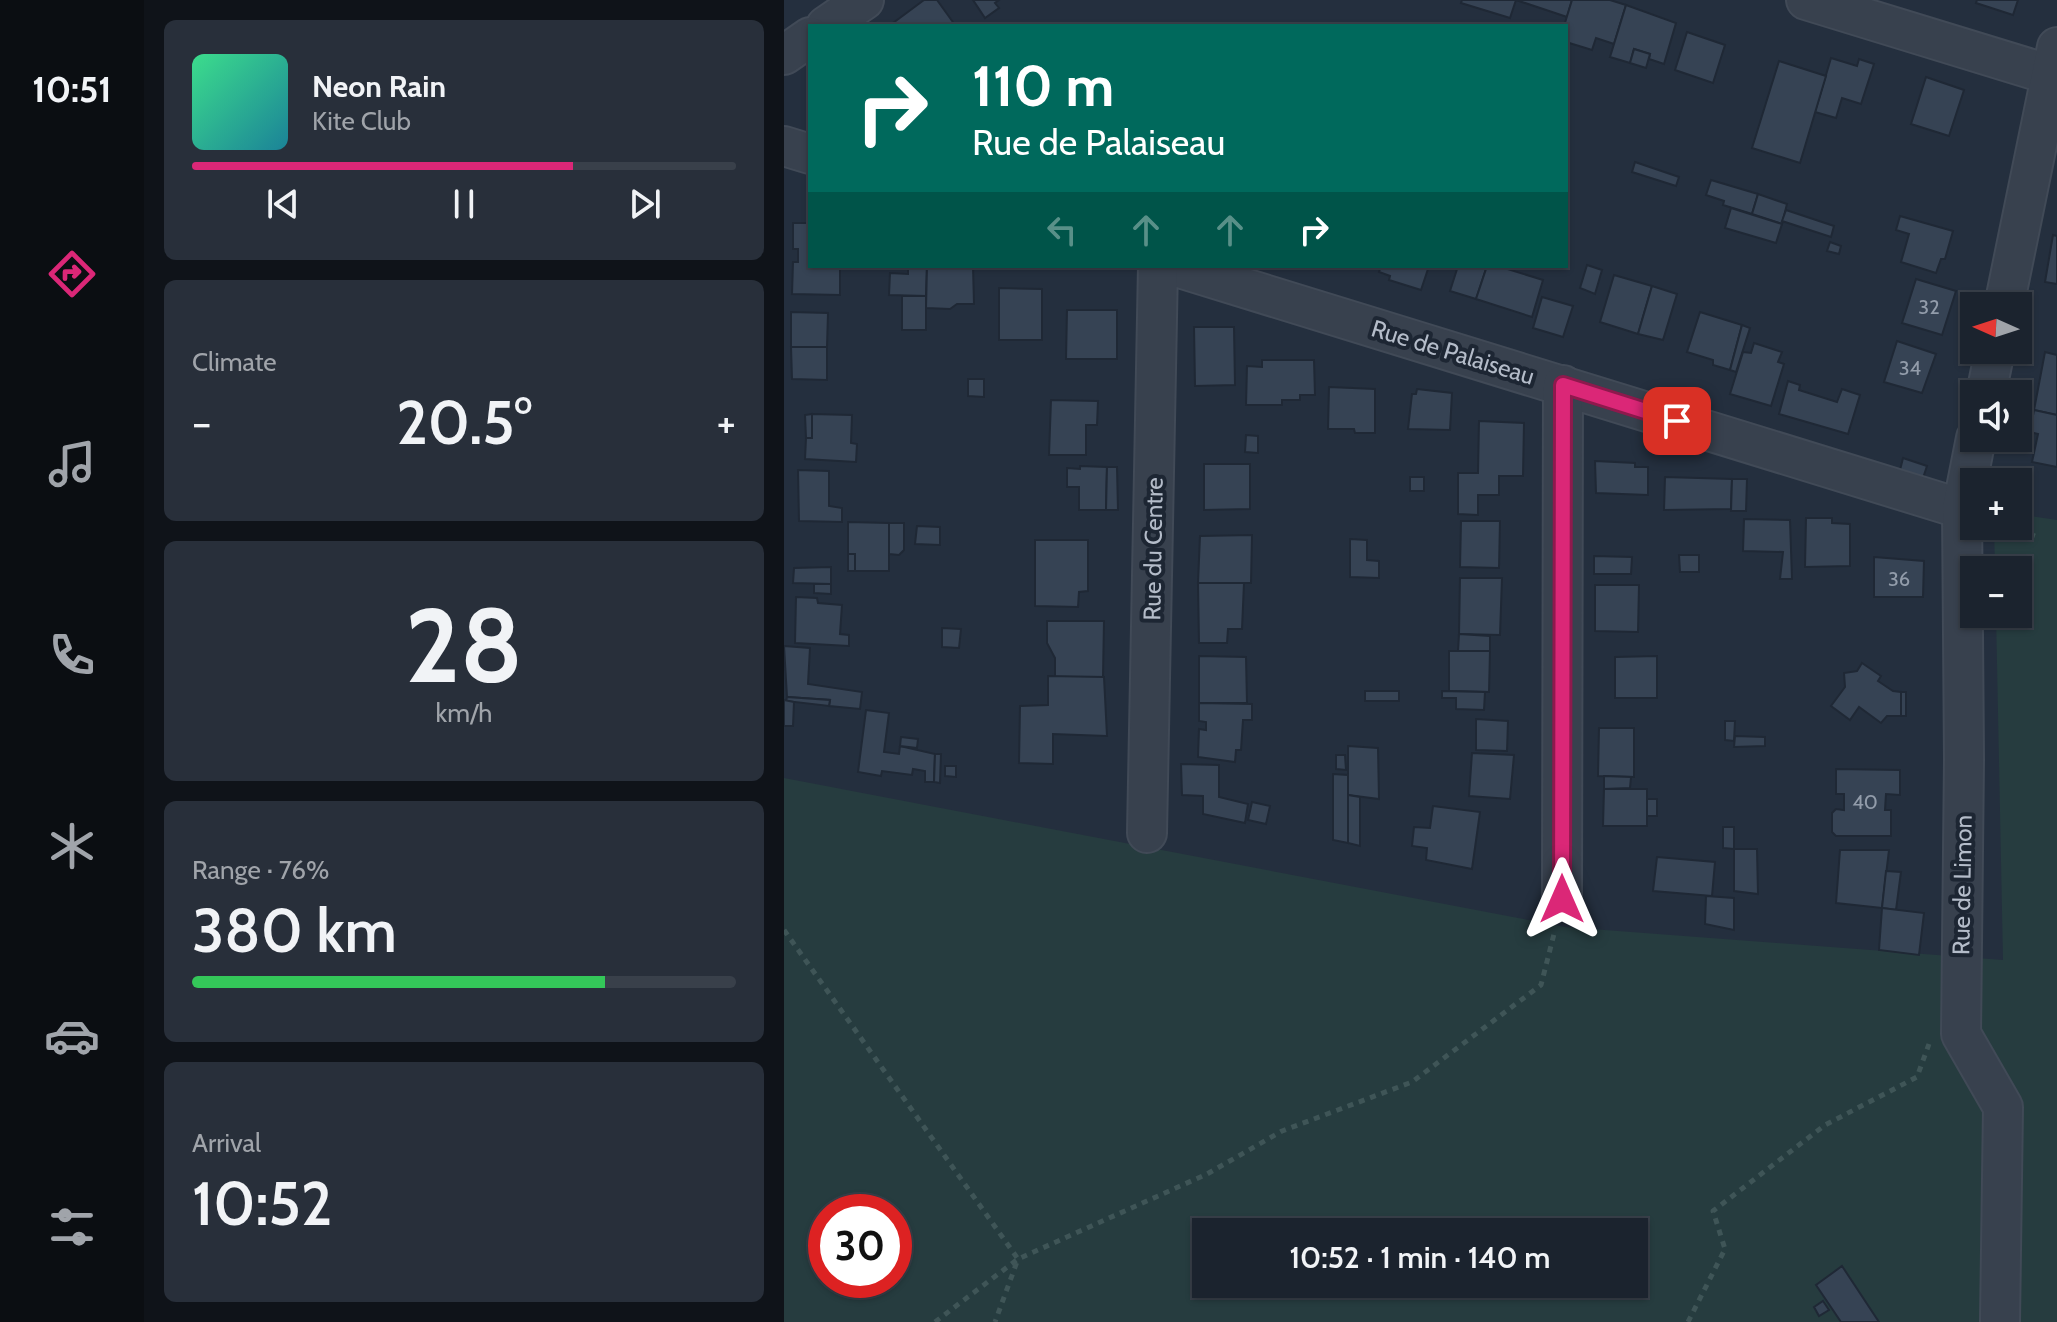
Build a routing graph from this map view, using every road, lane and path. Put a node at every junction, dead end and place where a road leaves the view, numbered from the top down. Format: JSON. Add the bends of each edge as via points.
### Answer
{"nodes":[{"id":1,"x":864,"y":0,"type":"edge"},
{"id":2,"x":1806,"y":0,"type":"edge"},
{"id":3,"x":829,"y":24,"type":"edge"},
{"id":4,"x":808,"y":38,"type":"edge"},
{"id":5,"x":784,"y":55,"type":"edge"},
{"id":6,"x":2054,"y":61,"type":"edge"},
{"id":7,"x":784,"y":146,"type":"edge"},
{"id":8,"x":808,"y":153,"type":"edge"},
{"id":9,"x":1158,"y":268,"type":"edge"},
{"id":10,"x":1180,"y":268,"type":"edge"},
{"id":11,"x":2007,"y":292,"type":"edge"},
{"id":12,"x":1563,"y":385,"type":"junction"},
{"id":13,"x":1960,"y":508,"type":"edge"},
{"id":14,"x":2032,"y":535,"type":"edge"},
{"id":15,"x":2035,"y":536,"type":"dead end"},
{"id":16,"x":1962,"y":540,"type":"edge"},
{"id":17,"x":1147,"y":833,"type":"dead end"},
{"id":18,"x":1562,"y":899,"type":"joint"},
{"id":19,"x":784,"y":930,"type":"edge"},
{"id":20,"x":1961,"y":1005,"type":"junction"},
{"id":21,"x":1018,"y":1259,"type":"junction"},
{"id":22,"x":1688,"y":1319,"type":"edge"},
{"id":23,"x":935,"y":1322,"type":"edge"},
{"id":24,"x":995,"y":1322,"type":"edge"},
{"id":25,"x":1680,"y":1322,"type":"edge"},
{"id":26,"x":2000,"y":1322,"type":"edge"}],
"edges":[{"from":1,"to":3,"type":"street"},
{"from":2,"to":6,"type":"street"},
{"from":4,"to":5,"type":"street"},
{"from":6,"to":11,"type":"street"},
{"from":7,"to":8,"type":"street"},
{"from":9,"to":17,"type":"street","name":"Rue du Centre"},
{"from":10,"to":12,"type":"street","name":"Rue de Palaiseau"},
{"from":12,"to":13,"type":"street","name":"Rue de Palaiseau"},
{"from":12,"to":18,"type":"street"},
{"from":14,"to":15,"type":"path"},
{"from":16,"to":20,"type":"street","name":"Rue de Limon"},
{"from":18,"to":21,"type":"path","via":[[1541,985],[1412,1082],[1282,1131],[1207,1174]]},
{"from":19,"to":21,"type":"path"},
{"from":20,"to":22,"type":"path","via":[[1933,1036],[1917,1077],[1825,1125],[1713,1211],[1725,1249]]},
{"from":20,"to":26,"type":"street","name":"Rue de Limon","via":[[1961,1034],[2003,1107]]},
{"from":21,"to":23,"type":"path"},
{"from":21,"to":24,"type":"path"},
{"from":22,"to":25,"type":"path"}]}
